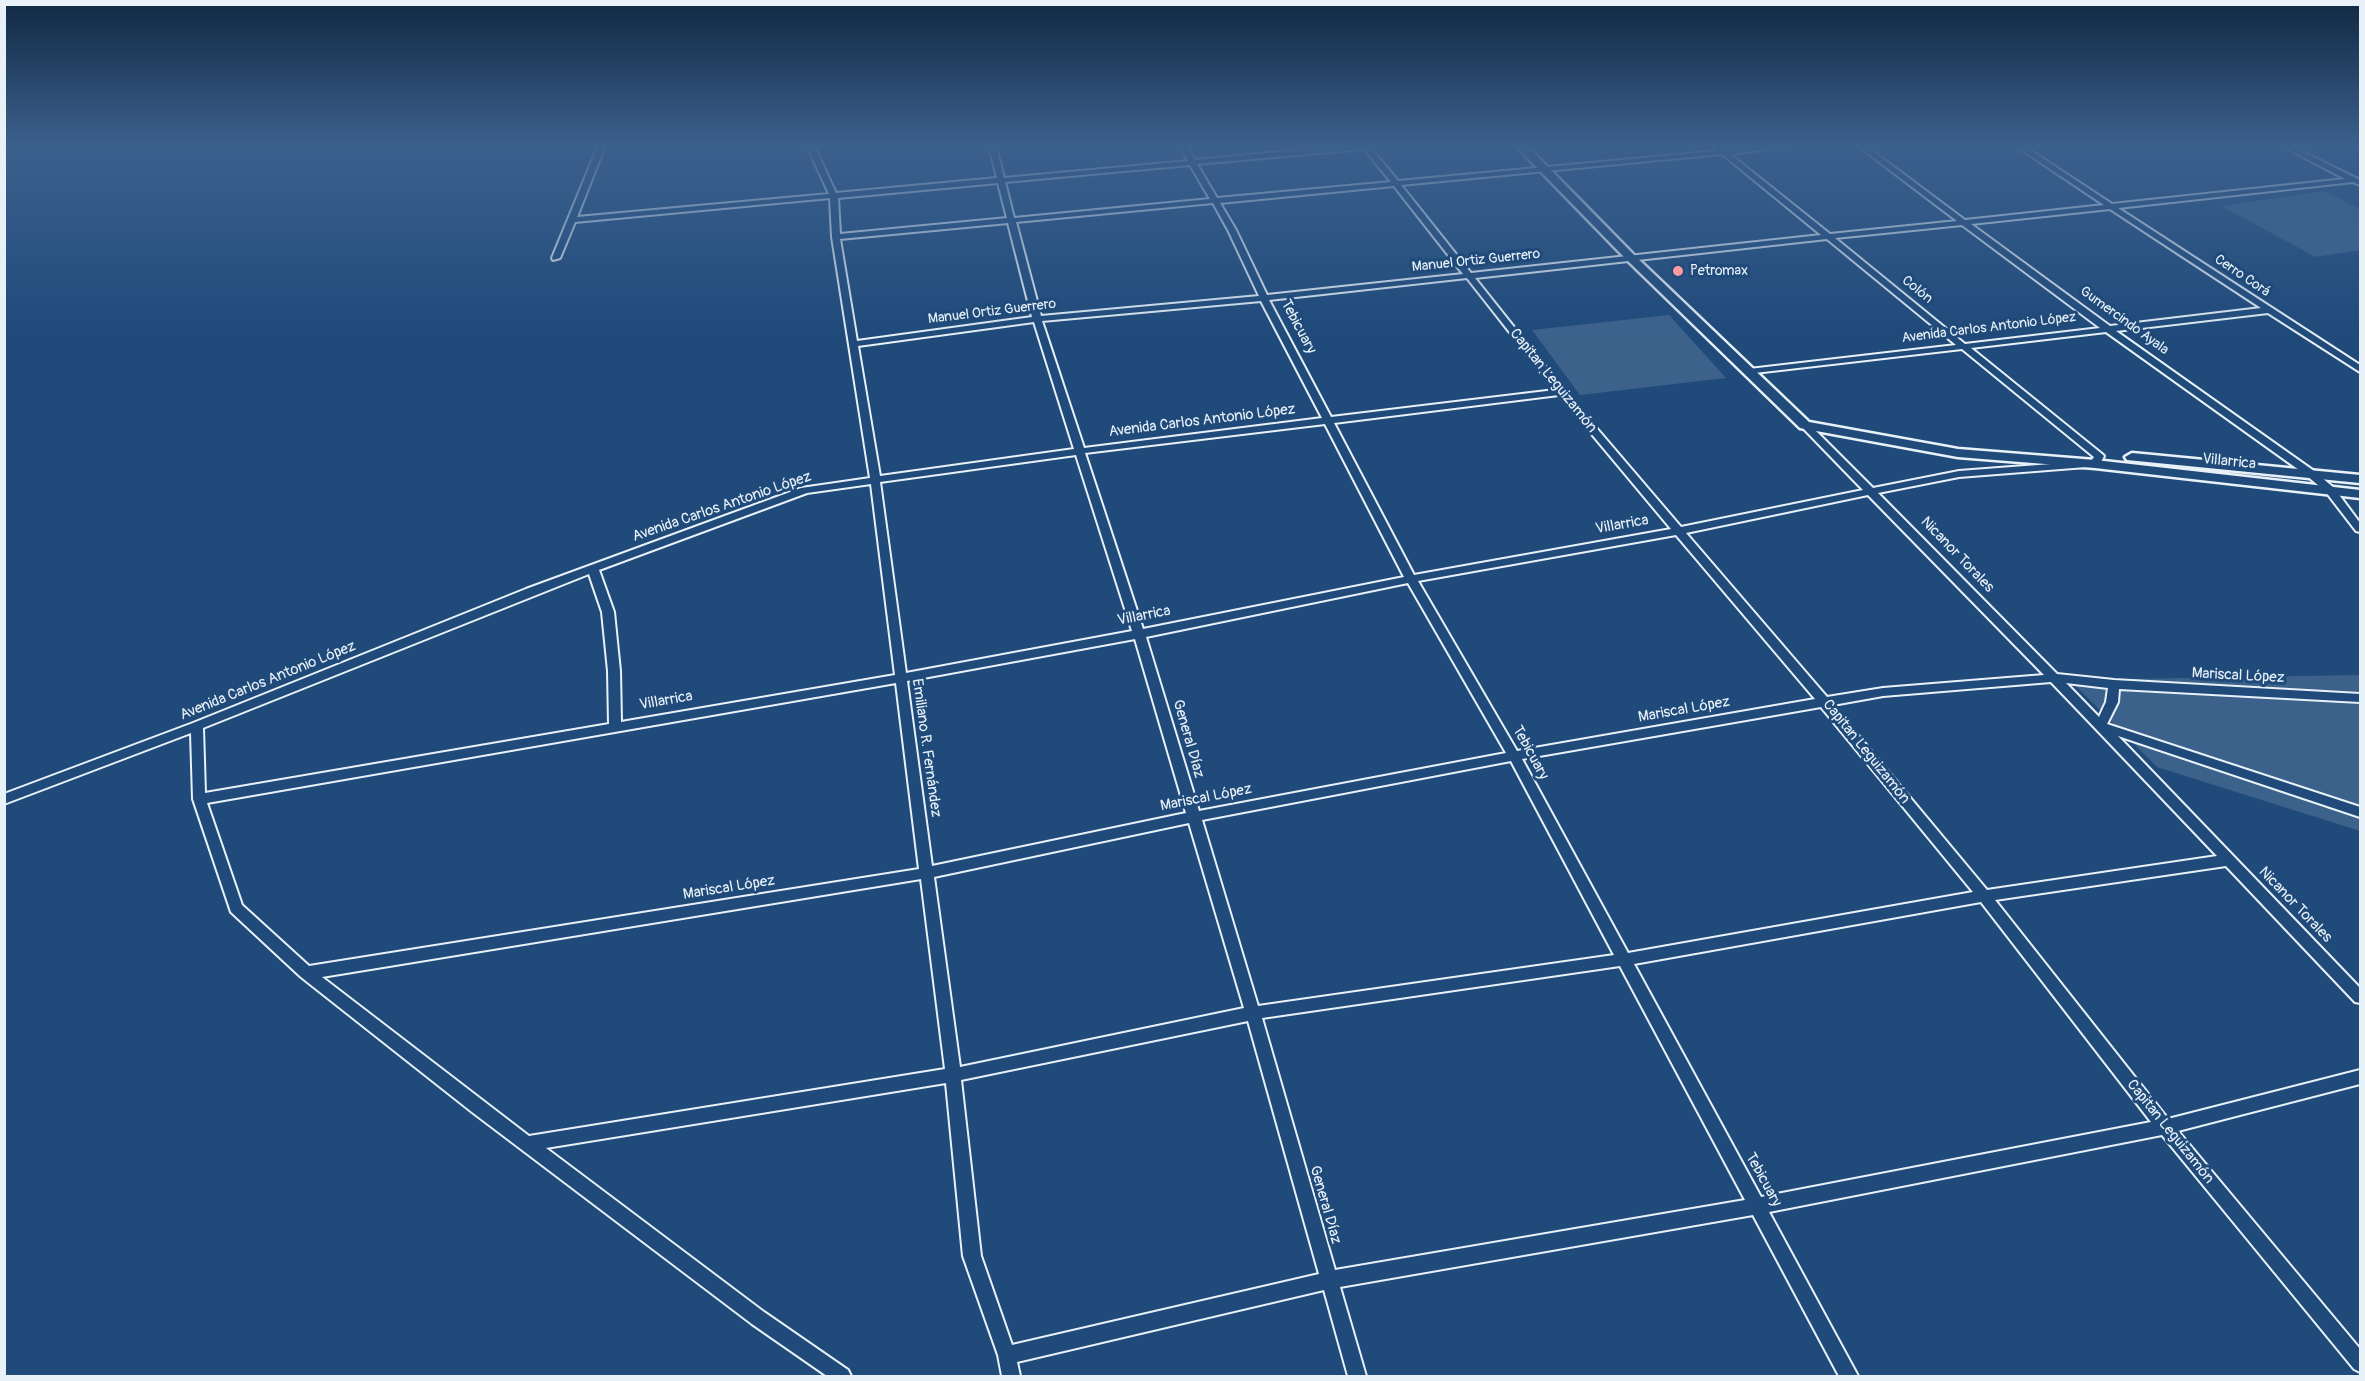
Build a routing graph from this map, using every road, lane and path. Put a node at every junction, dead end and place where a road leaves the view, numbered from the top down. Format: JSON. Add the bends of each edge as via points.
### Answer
{"nodes":[{"id":1,"x":575,"y":210,"type":"edge"},
{"id":2,"x":680,"y":210,"type":"edge"},
{"id":3,"x":835,"y":210,"type":"edge"},
{"id":4,"x":1010,"y":210,"type":"edge"},
{"id":5,"x":1103,"y":210,"type":"edge"},
{"id":6,"x":1221,"y":210,"type":"edge"},
{"id":7,"x":1417,"y":210,"type":"edge"},
{"id":8,"x":1585,"y":210,"type":"edge"},
{"id":9,"x":1797,"y":210,"type":"edge"},
{"id":10,"x":1948,"y":210,"type":"edge"},
{"id":11,"x":2080,"y":210,"type":"edge"},
{"id":12,"x":2120,"y":210,"type":"edge"},
{"id":13,"x":1012,"y":218,"type":"junction"},
{"id":14,"x":571,"y":220,"type":"junction"},
{"id":15,"x":1964,"y":222,"type":"junction"},
{"id":16,"x":1829,"y":236,"type":"junction"},
{"id":17,"x":836,"y":237,"type":"junction"},
{"id":18,"x":1630,"y":257,"type":"junction"},
{"id":19,"x":556,"y":258,"type":"dead end"},
{"id":20,"x":1469,"y":275,"type":"junction"},
{"id":21,"x":1264,"y":298,"type":"junction"},
{"id":22,"x":2269,"y":310,"type":"junction"},
{"id":23,"x":1037,"y":319,"type":"junction"},
{"id":24,"x":2109,"y":330,"type":"junction"},
{"id":25,"x":852,"y":344,"type":"junction"},
{"id":26,"x":1965,"y":346,"type":"junction"},
{"id":27,"x":2361,"y":369,"type":"edge"},
{"id":28,"x":1749,"y":372,"type":"junction"},
{"id":29,"x":1561,"y":392,"type":"junction"},
{"id":30,"x":1775,"y":398,"type":"junction"},
{"id":31,"x":1329,"y":422,"type":"junction"},
{"id":32,"x":1805,"y":425,"type":"junction"},
{"id":33,"x":1080,"y":451,"type":"junction"},
{"id":34,"x":2097,"y":460,"type":"junction"},
{"id":35,"x":2310,"y":473,"type":"junction"},
{"id":36,"x":874,"y":479,"type":"junction"},
{"id":37,"x":2361,"y":479,"type":"edge"},
{"id":38,"x":1871,"y":490,"type":"junction"},
{"id":39,"x":2330,"y":490,"type":"junction"},
{"id":40,"x":2361,"y":494,"type":"edge"},
{"id":41,"x":2361,"y":529,"type":"edge"},
{"id":42,"x":1678,"y":531,"type":"junction"},
{"id":43,"x":593,"y":569,"type":"junction"},
{"id":44,"x":1411,"y":579,"type":"junction"},
{"id":45,"x":1139,"y":634,"type":"junction"},
{"id":46,"x":899,"y":678,"type":"junction"},
{"id":47,"x":2054,"y":678,"type":"junction"},
{"id":48,"x":2114,"y":684,"type":"junction"},
{"id":49,"x":2361,"y":698,"type":"edge"},
{"id":50,"x":1826,"y":703,"type":"junction"},
{"id":51,"x":197,"y":726,"type":"junction"},
{"id":52,"x":2100,"y":726,"type":"junction"},
{"id":53,"x":615,"y":727,"type":"junction"},
{"id":54,"x":1514,"y":756,"type":"junction"},
{"id":55,"x":4,"y":799,"type":"edge"},
{"id":56,"x":199,"y":799,"type":"junction"},
{"id":57,"x":2361,"y":812,"type":"edge"},
{"id":58,"x":1193,"y":817,"type":"junction"},
{"id":59,"x":2228,"y":860,"type":"junction"},
{"id":60,"x":926,"y":873,"type":"junction"},
{"id":61,"x":1984,"y":896,"type":"junction"},
{"id":62,"x":1622,"y":960,"type":"junction"},
{"id":63,"x":306,"y":972,"type":"junction"},
{"id":64,"x":2361,"y":997,"type":"edge"},
{"id":65,"x":1253,"y":1013,"type":"junction"},
{"id":66,"x":953,"y":1075,"type":"junction"},
{"id":67,"x":2361,"y":1077,"type":"edge"},
{"id":68,"x":2165,"y":1127,"type":"junction"},
{"id":69,"x":526,"y":1144,"type":"junction"},
{"id":70,"x":1758,"y":1206,"type":"junction"},
{"id":71,"x":1329,"y":1280,"type":"junction"},
{"id":72,"x":1007,"y":1355,"type":"junction"},
{"id":73,"x":2361,"y":1363,"type":"edge"},
{"id":74,"x":842,"y":1377,"type":"edge"},
{"id":75,"x":1011,"y":1377,"type":"edge"},
{"id":76,"x":1357,"y":1377,"type":"edge"},
{"id":77,"x":1849,"y":1377,"type":"edge"}],
"edges":[{"from":1,"to":14,"type":"street"},
{"from":2,"to":14,"type":"street"},
{"from":3,"to":17,"type":"street","name":"Emiliano R. Fernández"},
{"from":4,"to":13,"type":"street","name":"General Díaz"},
{"from":5,"to":13,"type":"street"},
{"from":6,"to":21,"type":"street","name":"Tebicuary"},
{"from":7,"to":20,"type":"street","name":"Capitan Leguizamón"},
{"from":8,"to":18,"type":"street","name":"Nicanor Torales"},
{"from":9,"to":16,"type":"street","name":"Colón"},
{"from":10,"to":15,"type":"street","name":"Gumercindo Ayala"},
{"from":11,"to":15,"type":"street","name":"Manuel Ortiz Guerrero"},
{"from":12,"to":22,"type":"street","name":"Cerro Corá"},
{"from":13,"to":17,"type":"street"},
{"from":13,"to":23,"type":"street","name":"General Díaz"},
{"from":14,"to":19,"type":"street"},
{"from":15,"to":16,"type":"street","name":"Manuel Ortiz Guerrero"},
{"from":15,"to":24,"type":"street","name":"Gumercindo Ayala"},
{"from":16,"to":18,"type":"street","name":"Manuel Ortiz Guerrero"},
{"from":16,"to":26,"type":"street","name":"Colón"},
{"from":17,"to":25,"type":"street","name":"Emiliano R. Fernández"},
{"from":18,"to":20,"type":"street","name":"Manuel Ortiz Guerrero"},
{"from":18,"to":28,"type":"street","name":"Nicanor Torales"},
{"from":20,"to":21,"type":"street","name":"Manuel Ortiz Guerrero"},
{"from":20,"to":29,"type":"street","name":"Capitan Leguizamón"},
{"from":21,"to":23,"type":"street","name":"Manuel Ortiz Guerrero"},
{"from":21,"to":31,"type":"street","name":"Tebicuary"},
{"from":22,"to":24,"type":"street","name":"Avenida Carlos Antonio López"},
{"from":22,"to":27,"type":"street","name":"Cerro Corá"},
{"from":23,"to":25,"type":"street","name":"Manuel Ortiz Guerrero"},
{"from":23,"to":33,"type":"street","name":"General Díaz"},
{"from":24,"to":26,"type":"street","name":"Avenida Carlos Antonio López"},
{"from":24,"to":35,"type":"street","name":"Gumercindo Ayala"},
{"from":25,"to":36,"type":"street","name":"Emiliano R. Fernández"},
{"from":26,"to":28,"type":"street","name":"Avenida Carlos Antonio López"},
{"from":26,"to":34,"type":"street","name":"Colón"},
{"from":28,"to":30,"type":"street","name":"Nicanor Torales"},
{"from":29,"to":31,"type":"street","name":"Avenida Carlos Antonio López"},
{"from":29,"to":42,"type":"street","name":"Capitan Leguizamón"},
{"from":30,"to":32,"type":"street","name":"Nicanor Torales"},
{"from":30,"to":34,"type":"street","name":"Villarrica","via":[[1822,418],[1919,441]]},
{"from":31,"to":33,"type":"street","name":"Avenida Carlos Antonio López"},
{"from":31,"to":44,"type":"street","name":"Tebicuary"},
{"from":32,"to":34,"type":"street","name":"Villarrica","via":[[1958,453]]},
{"from":32,"to":38,"type":"street","name":"Nicanor Torales"},
{"from":33,"to":36,"type":"street","name":"Avenida Carlos Antonio López"},
{"from":33,"to":45,"type":"street","name":"General Díaz"},
{"from":34,"to":35,"type":"street","name":"Villarrica"},
{"from":34,"to":38,"type":"street","name":"Villarrica","via":[[1985,471]]},
{"from":34,"to":39,"type":"street","name":"Villarrica"},
{"from":35,"to":37,"type":"street","name":"Villarrica"},
{"from":35,"to":39,"type":"street","name":"Gumercindo Ayala"},
{"from":36,"to":43,"type":"street","name":"Avenida Carlos Antonio López","via":[[805,490]]},
{"from":36,"to":46,"type":"street","name":"Emiliano R. Fernández"},
{"from":38,"to":42,"type":"street","name":"Villarrica"},
{"from":38,"to":47,"type":"street","name":"Nicanor Torales"},
{"from":39,"to":40,"type":"street","name":"Villarrica"},
{"from":39,"to":41,"type":"street","name":"Gumercindo Ayala"},
{"from":42,"to":44,"type":"street","name":"Villarrica"},
{"from":42,"to":50,"type":"street","name":"Capitan Leguizamón"},
{"from":43,"to":51,"type":"street","name":"Avenida Carlos Antonio López"},
{"from":43,"to":53,"type":"street","via":[[608,612]]},
{"from":44,"to":45,"type":"street","name":"Villarrica"},
{"from":44,"to":54,"type":"street","name":"Tebicuary"},
{"from":45,"to":46,"type":"street","name":"Villarrica"},
{"from":45,"to":58,"type":"street","name":"General Díaz"},
{"from":46,"to":53,"type":"street","name":"Villarrica"},
{"from":46,"to":60,"type":"street","name":"Emiliano R. Fernández"},
{"from":47,"to":48,"type":"street","name":"Mariscal López"},
{"from":47,"to":50,"type":"street","name":"Mariscal López","via":[[1883,692]]},
{"from":47,"to":52,"type":"street","name":"Nicanor Torales"},
{"from":48,"to":49,"type":"street","name":"Mariscal López"},
{"from":48,"to":52,"type":"street","via":[[2112,702]]},
{"from":50,"to":54,"type":"street","name":"Mariscal López"},
{"from":50,"to":61,"type":"street","name":"Capitan Leguizamón"},
{"from":51,"to":55,"type":"street","name":"Avenida Carlos Antonio López"},
{"from":51,"to":56,"type":"street"},
{"from":52,"to":57,"type":"street"},
{"from":52,"to":59,"type":"street","name":"Nicanor Torales"},
{"from":53,"to":56,"type":"street","name":"Villarrica"},
{"from":54,"to":58,"type":"street","name":"Mariscal López"},
{"from":54,"to":62,"type":"street","name":"Tebicuary"},
{"from":56,"to":63,"type":"street","via":[[236,908]]},
{"from":58,"to":60,"type":"street","name":"Mariscal López"},
{"from":58,"to":65,"type":"street","name":"General Díaz"},
{"from":59,"to":61,"type":"street"},
{"from":59,"to":64,"type":"street","name":"Nicanor Torales"},
{"from":60,"to":63,"type":"street","name":"Mariscal López"},
{"from":60,"to":66,"type":"street","name":"Emiliano R. Fernández"},
{"from":61,"to":62,"type":"street"},
{"from":61,"to":68,"type":"street","name":"Capitan Leguizamón"},
{"from":62,"to":65,"type":"street"},
{"from":62,"to":70,"type":"street","name":"Tebicuary"},
{"from":63,"to":69,"type":"street"},
{"from":65,"to":66,"type":"street"},
{"from":65,"to":71,"type":"street","name":"General Díaz"},
{"from":66,"to":69,"type":"street"},
{"from":66,"to":72,"type":"street","name":"Emiliano R. Fernández","via":[[972,1256]]},
{"from":67,"to":68,"type":"street"},
{"from":68,"to":70,"type":"street"},
{"from":68,"to":73,"type":"street","name":"Capitan Leguizamón"},
{"from":69,"to":74,"type":"street"},
{"from":70,"to":71,"type":"street"},
{"from":70,"to":77,"type":"street","name":"Tebicuary"},
{"from":71,"to":72,"type":"street"},
{"from":71,"to":76,"type":"street","name":"General Díaz"},
{"from":72,"to":75,"type":"street","name":"Emiliano R. Fernández"}]}
